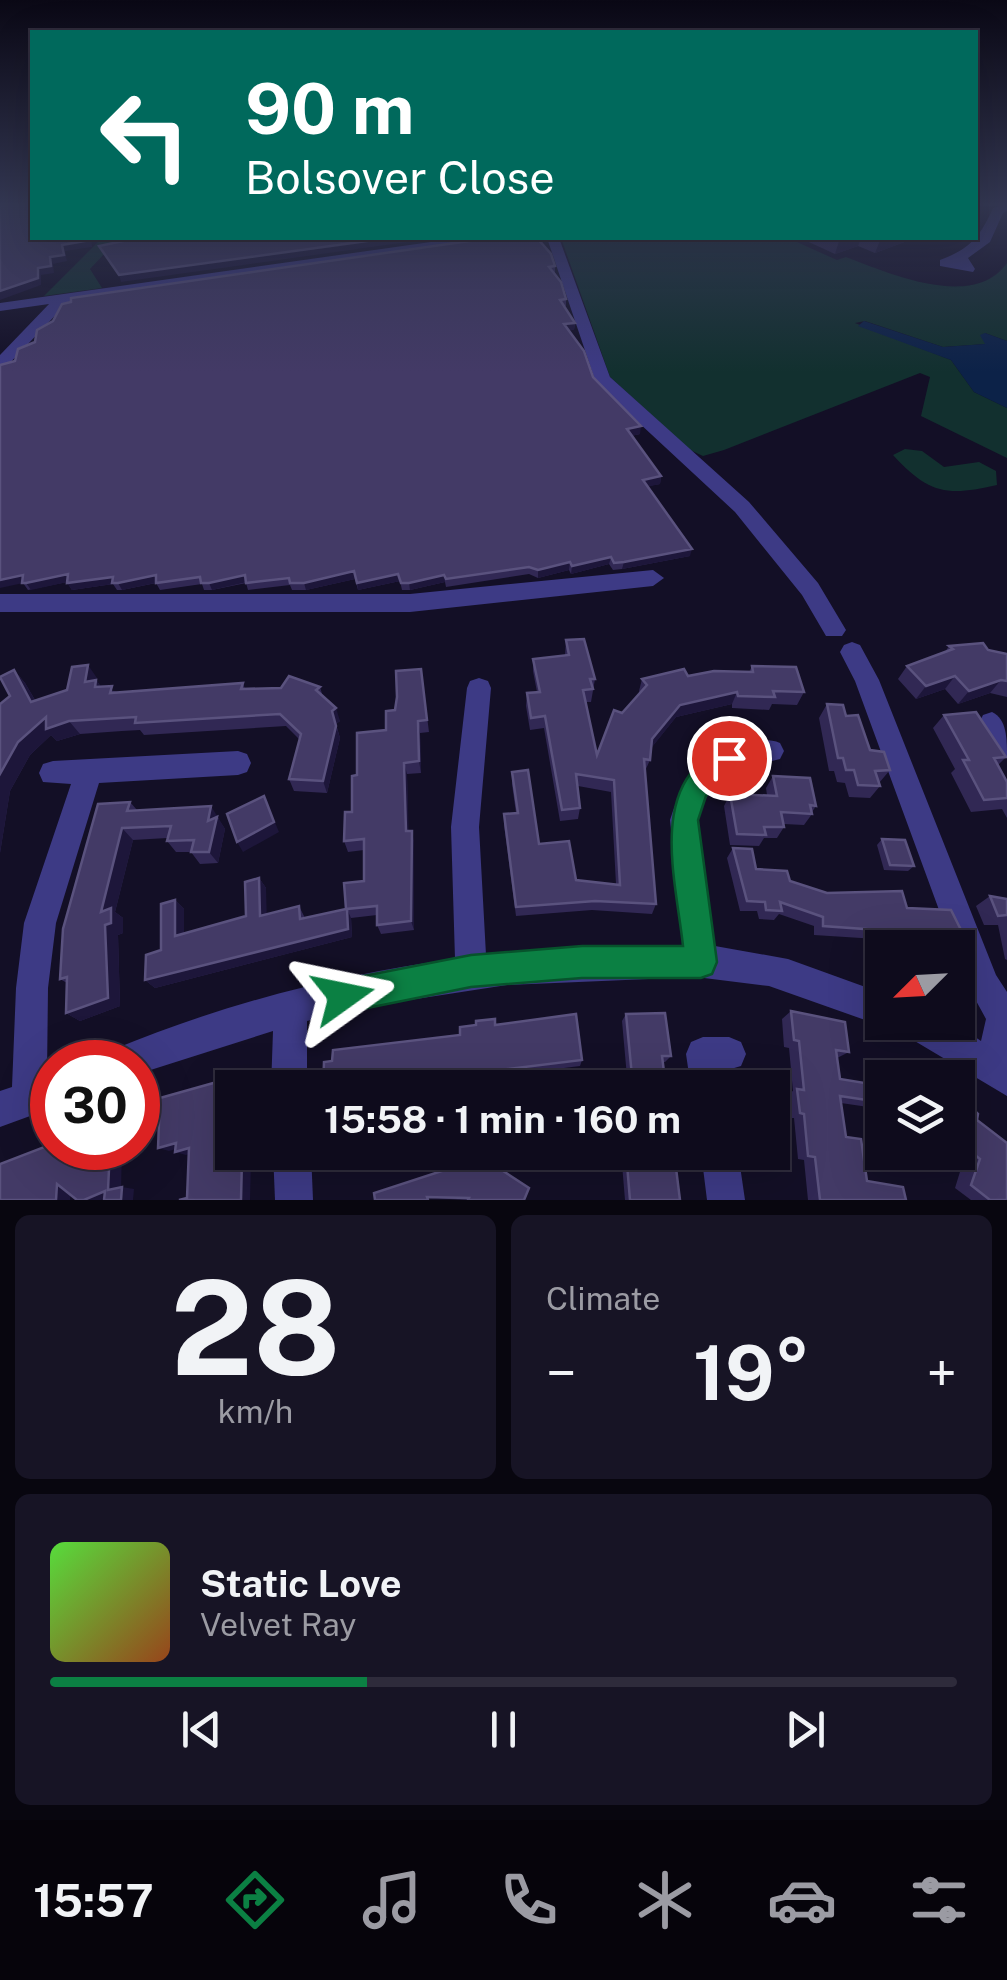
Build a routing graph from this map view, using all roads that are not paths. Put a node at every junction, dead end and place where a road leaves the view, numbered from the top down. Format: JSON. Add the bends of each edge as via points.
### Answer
{"nodes":[{"id":1,"x":327,"y":260,"type":"edge"},
{"id":2,"x":561,"y":260,"type":"edge"},
{"id":3,"x":64,"y":297,"type":"junction"},
{"id":4,"x":0,"y":306,"type":"edge"},
{"id":5,"x":0,"y":364,"type":"edge"},
{"id":6,"x":652,"y":578,"type":"dead end"},
{"id":7,"x":0,"y":603,"type":"edge"},
{"id":8,"x":479,"y":688,"type":"dead end"},
{"id":9,"x":992,"y":724,"type":"dead end"},
{"id":10,"x":1007,"y":746,"type":"edge"},
{"id":11,"x":771,"y":751,"type":"dead end"},
{"id":12,"x":238,"y":763,"type":"dead end"},
{"id":13,"x":88,"y":772,"type":"junction"},
{"id":14,"x":53,"y":774,"type":"dead end"},
{"id":15,"x":701,"y":962,"type":"junction"},
{"id":16,"x":471,"y":971,"type":"junction"},
{"id":17,"x":865,"y":1002,"type":"edge"},
{"id":18,"x":290,"y":1008,"type":"junction"},
{"id":19,"x":1005,"y":1014,"type":"edge"},
{"id":20,"x":950,"y":1040,"type":"edge"},
{"id":21,"x":160,"y":1050,"type":"edge"},
{"id":22,"x":729,"y":1054,"type":"dead end"},
{"id":23,"x":290,"y":1070,"type":"edge"},
{"id":24,"x":705,"y":1070,"type":"edge"},
{"id":25,"x":1000,"y":1073,"type":"edge"},
{"id":26,"x":27,"y":1100,"type":"edge"},
{"id":27,"x":293,"y":1170,"type":"edge"},
{"id":28,"x":722,"y":1170,"type":"edge"},
{"id":29,"x":294,"y":1200,"type":"edge"},
{"id":30,"x":726,"y":1200,"type":"edge"}],
"edges":[{"from":1,"to":3,"type":"street"},
{"from":2,"to":19,"type":"street","via":[[602,378],[742,507],[810,588],[868,680],[984,986]]},
{"from":3,"to":4,"type":"street"},
{"from":3,"to":5,"type":"street"},
{"from":6,"to":7,"type":"street","via":[[410,603]]},
{"from":8,"to":16,"type":"street","via":[[465,826]]},
{"from":9,"to":10,"type":"street"},
{"from":11,"to":15,"type":"street","via":[[744,752],[715,766],[688,803],[684,820]]},
{"from":12,"to":13,"type":"street"},
{"from":13,"to":14,"type":"street"},
{"from":13,"to":26,"type":"street","via":[[40,923]]},
{"from":15,"to":16,"type":"street"},
{"from":15,"to":17,"type":"street","via":[[828,986]]},
{"from":16,"to":18,"type":"street"},
{"from":18,"to":21,"type":"street"},
{"from":18,"to":23,"type":"street"},
{"from":19,"to":25,"type":"street"},
{"from":20,"to":25,"type":"street"},
{"from":22,"to":24,"type":"street","via":[[703,1054]]},
{"from":27,"to":29,"type":"street"},
{"from":28,"to":30,"type":"street"}]}
